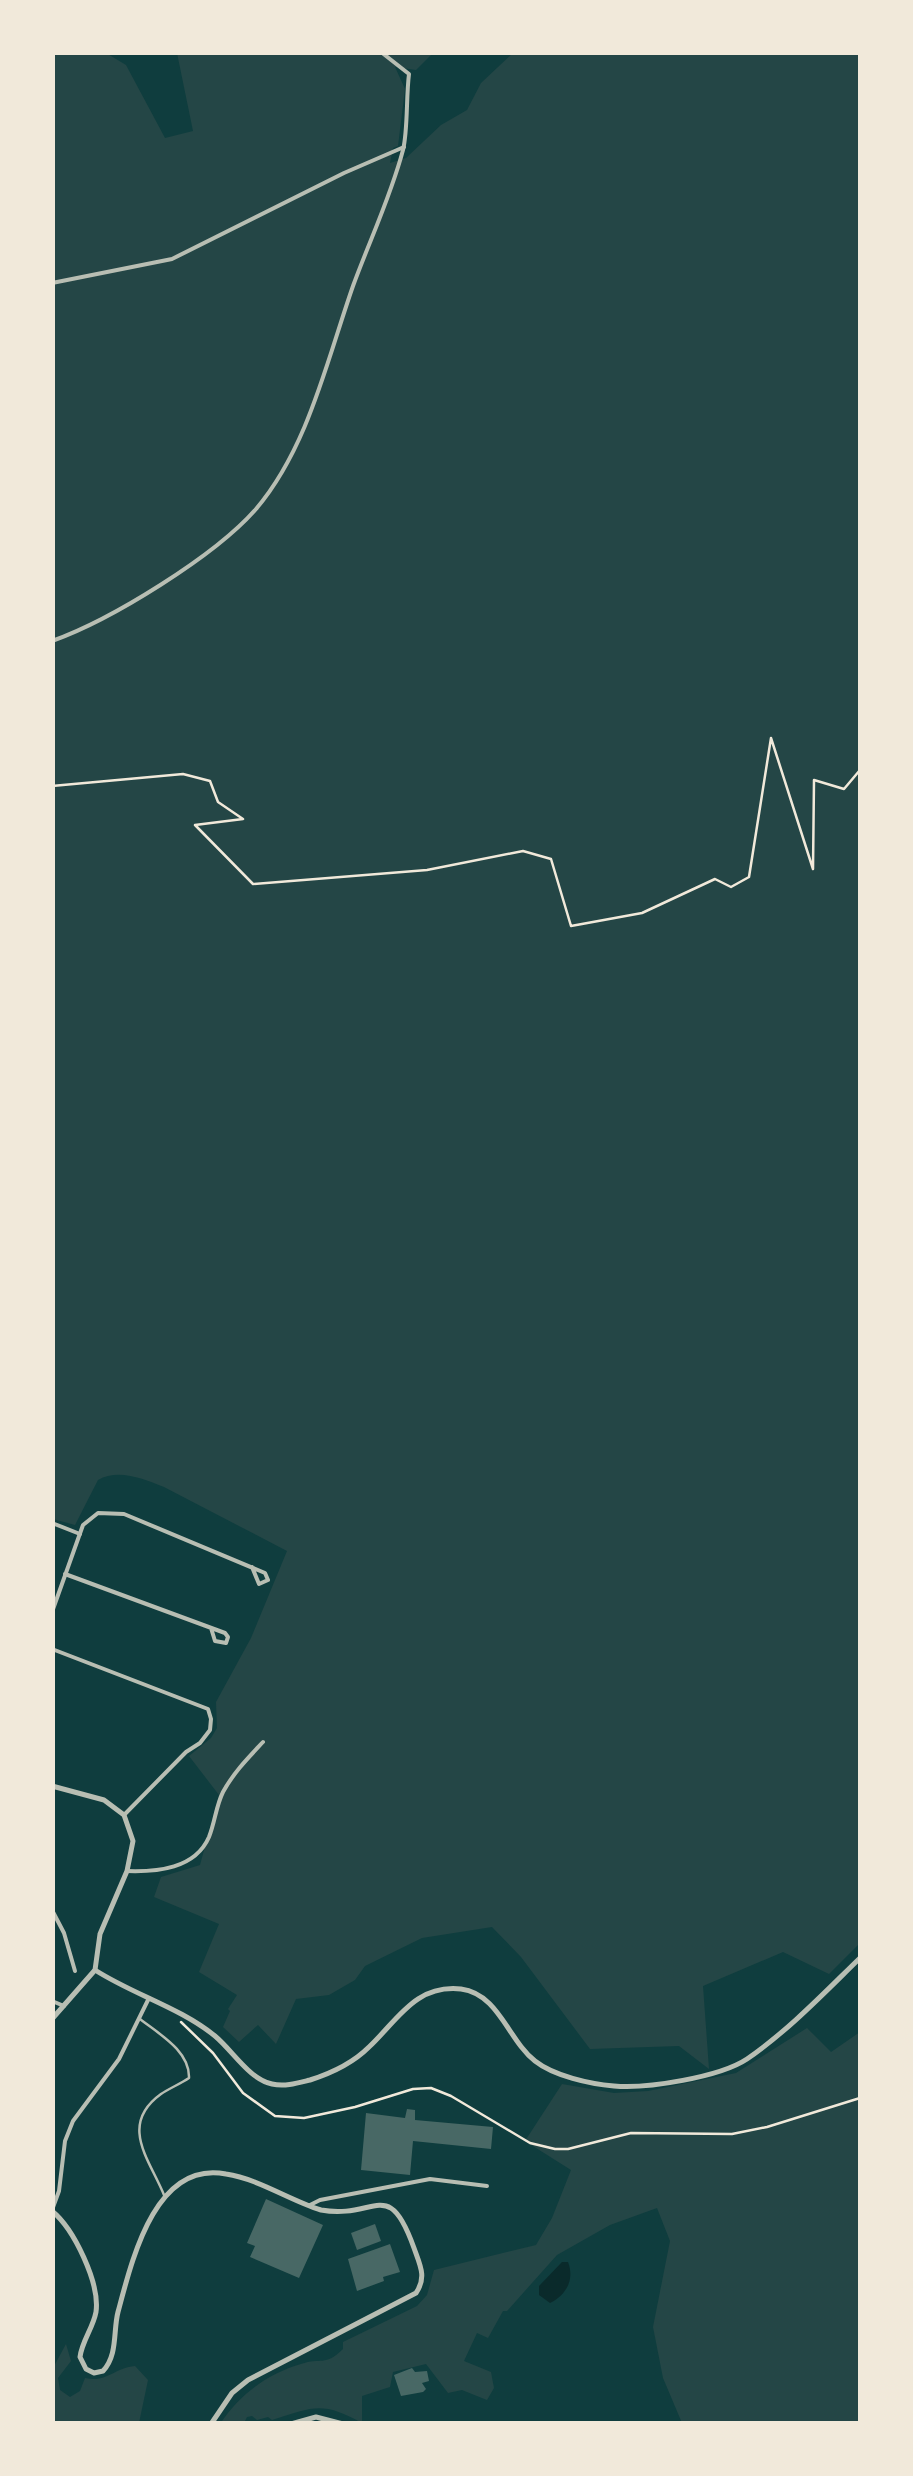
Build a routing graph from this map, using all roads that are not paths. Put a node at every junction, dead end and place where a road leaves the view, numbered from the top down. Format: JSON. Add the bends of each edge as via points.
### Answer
{"nodes":[{"id":1,"x":381,"y":52,"type":"edge"},
{"id":2,"x":404,"y":148,"type":"junction"},
{"id":3,"x":52,"y":283,"type":"edge"},
{"id":4,"x":52,"y":641,"type":"edge"},
{"id":5,"x":52,"y":1523,"type":"edge"},
{"id":6,"x":80,"y":1534,"type":"junction"},
{"id":7,"x":252,"y":1567,"type":"dead end"},
{"id":8,"x":66,"y":1574,"type":"junction"},
{"id":9,"x":52,"y":1612,"type":"edge"},
{"id":10,"x":211,"y":1628,"type":"dead end"},
{"id":11,"x":52,"y":1649,"type":"edge"},
{"id":12,"x":262,"y":1742,"type":"dead end"},
{"id":13,"x":52,"y":1786,"type":"edge"},
{"id":14,"x":124,"y":1814,"type":"junction"},
{"id":15,"x":127,"y":1871,"type":"junction"},
{"id":16,"x":52,"y":1910,"type":"edge"},
{"id":17,"x":860,"y":1958,"type":"edge"},
{"id":18,"x":95,"y":1970,"type":"junction"},
{"id":19,"x":75,"y":1972,"type":"dead end"},
{"id":20,"x":149,"y":1998,"type":"junction"},
{"id":21,"x":52,"y":2000,"type":"edge"},
{"id":22,"x":64,"y":2006,"type":"junction"},
{"id":23,"x":139,"y":2018,"type":"junction"},
{"id":24,"x":52,"y":2019,"type":"edge"},
{"id":25,"x":487,"y":2186,"type":"dead end"},
{"id":26,"x":164,"y":2195,"type":"junction"},
{"id":27,"x":308,"y":2206,"type":"junction"},
{"id":28,"x":52,"y":2211,"type":"edge"},
{"id":29,"x":211,"y":2424,"type":"edge"},
{"id":30,"x":291,"y":2424,"type":"edge"},
{"id":31,"x":343,"y":2424,"type":"edge"}],
"edges":[{"from":1,"to":2,"type":"street","via":[[409,74]]},
{"from":2,"to":3,"type":"street","via":[[172,259]]},
{"from":2,"to":4,"type":"street","via":[[296,442],[256,510],[173,575],[86,629]]},
{"from":5,"to":6,"type":"street"},
{"from":6,"to":7,"type":"street","via":[[87,1520],[112,1511]]},
{"from":6,"to":8,"type":"street"},
{"from":8,"to":9,"type":"street"},
{"from":8,"to":10,"type":"street"},
{"from":11,"to":14,"type":"street","via":[[208,1709],[210,1730],[200,1743]]},
{"from":12,"to":15,"type":"street","via":[[221,1796],[208,1841],[174,1868]]},
{"from":13,"to":14,"type":"street","via":[[104,1800]]},
{"from":14,"to":15,"type":"street","via":[[134,1841]]},
{"from":15,"to":18,"type":"street","via":[[100,1934]]},
{"from":16,"to":19,"type":"street"},
{"from":17,"to":20,"type":"street","via":[[744,2061],[644,2085],[613,2086],[547,2069],[527,2054],[488,2002],[456,1988],[408,2004],[345,2066],[284,2086],[271,2084],[219,2039]]},
{"from":18,"to":20,"type":"street"},
{"from":18,"to":22,"type":"street"},
{"from":20,"to":23,"type":"street"},
{"from":21,"to":22,"type":"street"},
{"from":22,"to":24,"type":"street"},
{"from":23,"to":26,"type":"lane","via":[[180,2052],[190,2071],[148,2106],[139,2125],[142,2149]]},
{"from":23,"to":28,"type":"street","via":[[119,2059],[73,2121]]},
{"from":25,"to":27,"type":"street","via":[[430,2180]]},
{"from":26,"to":27,"type":"street","via":[[194,2175],[220,2172]]},
{"from":26,"to":28,"type":"street","via":[[125,2290],[112,2359],[100,2372],[86,2370],[80,2356],[95,2318],[94,2286],[72,2234]]},
{"from":27,"to":29,"type":"street","via":[[333,2212],[385,2205],[398,2212],[422,2283],[411,2298],[248,2380]]},
{"from":30,"to":31,"type":"street","via":[[316,2417]]}]}
